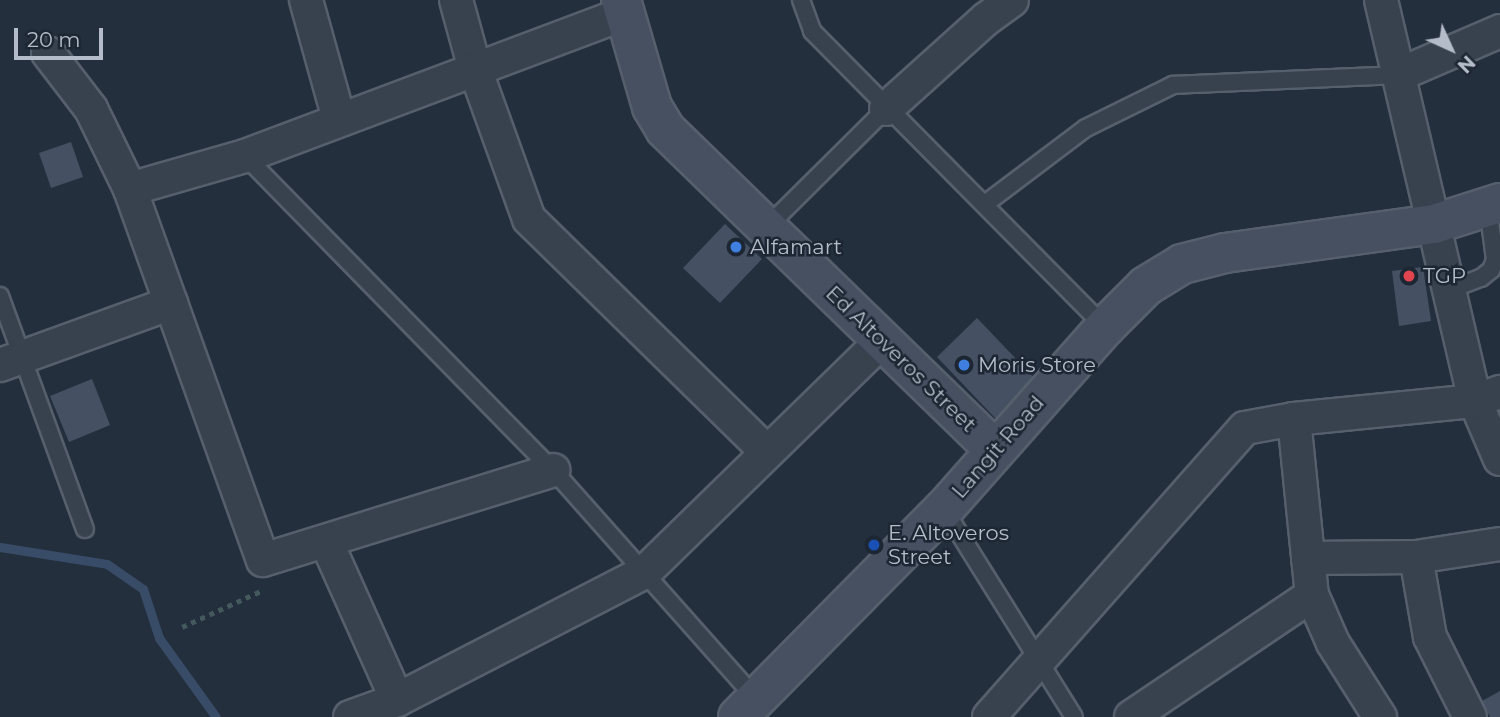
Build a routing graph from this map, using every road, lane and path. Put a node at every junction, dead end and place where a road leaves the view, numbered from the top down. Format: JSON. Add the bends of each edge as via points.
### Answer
{"nodes":[{"id":1,"x":306,"y":0,"type":"edge"},
{"id":2,"x":456,"y":0,"type":"edge"},
{"id":3,"x":801,"y":0,"type":"edge"},
{"id":4,"x":1012,"y":0,"type":"edge"},
{"id":5,"x":1381,"y":0,"type":"edge"},
{"id":6,"x":623,"y":6,"type":"edge"},
{"id":7,"x":977,"y":10,"type":"edge"},
{"id":8,"x":1500,"y":32,"type":"edge"},
{"id":9,"x":48,"y":53,"type":"dead end"},
{"id":10,"x":475,"y":69,"type":"junction"},
{"id":11,"x":1398,"y":75,"type":"junction"},
{"id":12,"x":886,"y":109,"type":"junction"},
{"id":13,"x":339,"y":119,"type":"junction"},
{"id":14,"x":245,"y":156,"type":"junction"},
{"id":15,"x":130,"y":189,"type":"junction"},
{"id":16,"x":985,"y":204,"type":"junction"},
{"id":17,"x":1494,"y":205,"type":"edge"},
{"id":18,"x":1434,"y":224,"type":"junction"},
{"id":19,"x":765,"y":229,"type":"junction"},
{"id":20,"x":1449,"y":290,"type":"junction"},
{"id":21,"x":0,"y":296,"type":"edge"},
{"id":22,"x":171,"y":303,"type":"junction"},
{"id":23,"x":1105,"y":327,"type":"junction"},
{"id":24,"x":882,"y":341,"type":"junction"},
{"id":25,"x":11,"y":361,"type":"edge"},
{"id":26,"x":1488,"y":397,"type":"edge"},
{"id":27,"x":1294,"y":419,"type":"junction"},
{"id":28,"x":995,"y":450,"type":"junction"},
{"id":29,"x":767,"y":452,"type":"junction"},
{"id":30,"x":1500,"y":458,"type":"edge"},
{"id":31,"x":553,"y":470,"type":"junction"},
{"id":32,"x":944,"y":509,"type":"junction"},
{"id":33,"x":85,"y":529,"type":"dead end"},
{"id":34,"x":326,"y":541,"type":"junction"},
{"id":35,"x":1500,"y":544,"type":"edge"},
{"id":36,"x":1416,"y":557,"type":"junction"},
{"id":37,"x":1308,"y":558,"type":"junction"},
{"id":38,"x":263,"y":560,"type":"junction"},
{"id":39,"x":645,"y":572,"type":"junction"},
{"id":40,"x":1312,"y":595,"type":"junction"},
{"id":41,"x":182,"y":627,"type":"dead end"},
{"id":42,"x":1039,"y":661,"type":"junction"},
{"id":43,"x":397,"y":700,"type":"junction"},
{"id":44,"x":747,"y":709,"type":"edge"},
{"id":45,"x":349,"y":717,"type":"edge"},
{"id":46,"x":989,"y":717,"type":"edge"},
{"id":47,"x":1074,"y":717,"type":"edge"},
{"id":48,"x":1131,"y":717,"type":"edge"},
{"id":49,"x":1380,"y":717,"type":"edge"},
{"id":50,"x":1470,"y":717,"type":"edge"}],
"edges":[{"from":1,"to":13,"type":"street"},
{"from":2,"to":10,"type":"street"},
{"from":3,"to":12,"type":"lane","via":[[812,31]]},
{"from":4,"to":7,"type":"street"},
{"from":5,"to":11,"type":"street"},
{"from":6,"to":10,"type":"street"},
{"from":6,"to":19,"type":"main road","name":"Ed Altoveros Street","via":[[652,107],[665,129]]},
{"from":7,"to":12,"type":"street"},
{"from":8,"to":11,"type":"street"},
{"from":9,"to":15,"type":"street","via":[[91,109]]},
{"from":10,"to":13,"type":"street"},
{"from":10,"to":29,"type":"street","via":[[529,219]]},
{"from":11,"to":16,"type":"lane","via":[[1173,85],[1086,128]]},
{"from":11,"to":18,"type":"street"},
{"from":12,"to":16,"type":"lane"},
{"from":12,"to":19,"type":"lane"},
{"from":13,"to":14,"type":"street"},
{"from":14,"to":15,"type":"street"},
{"from":14,"to":31,"type":"lane"},
{"from":15,"to":22,"type":"street"},
{"from":16,"to":23,"type":"lane"},
{"from":17,"to":18,"type":"main road","name":"Langit Road"},
{"from":17,"to":20,"type":"lane","via":[[1495,260],[1491,270]]},
{"from":18,"to":20,"type":"street"},
{"from":18,"to":23,"type":"main road","name":"Langit Road","via":[[1225,253],[1182,264],[1146,286]]},
{"from":19,"to":24,"type":"main road","name":"Ed Altoveros Street"},
{"from":20,"to":26,"type":"street"},
{"from":21,"to":25,"type":"lane"},
{"from":22,"to":25,"type":"street"},
{"from":22,"to":38,"type":"street"},
{"from":23,"to":28,"type":"main road","name":"Langit Road"},
{"from":24,"to":28,"type":"main road","name":"Ed Altoveros Street"},
{"from":24,"to":29,"type":"street"},
{"from":25,"to":33,"type":"lane"},
{"from":26,"to":27,"type":"street"},
{"from":26,"to":30,"type":"street"},
{"from":27,"to":37,"type":"street"},
{"from":27,"to":42,"type":"street","via":[[1245,428]]},
{"from":28,"to":32,"type":"main road","name":"Langit Road"},
{"from":29,"to":39,"type":"street"},
{"from":31,"to":34,"type":"street"},
{"from":31,"to":39,"type":"lane"},
{"from":32,"to":42,"type":"lane"},
{"from":32,"to":44,"type":"main road","name":"Langit Road"},
{"from":34,"to":38,"type":"street"},
{"from":34,"to":43,"type":"street"},
{"from":35,"to":36,"type":"street"},
{"from":36,"to":37,"type":"street"},
{"from":36,"to":50,"type":"street","via":[[1430,637]]},
{"from":37,"to":40,"type":"street"},
{"from":38,"to":41,"type":"path","via":[[266,589]]},
{"from":39,"to":43,"type":"street"},
{"from":39,"to":44,"type":"lane"},
{"from":40,"to":48,"type":"street"},
{"from":40,"to":49,"type":"street","via":[[1333,643]]},
{"from":42,"to":46,"type":"street"},
{"from":42,"to":47,"type":"lane"},
{"from":43,"to":45,"type":"street"}]}
